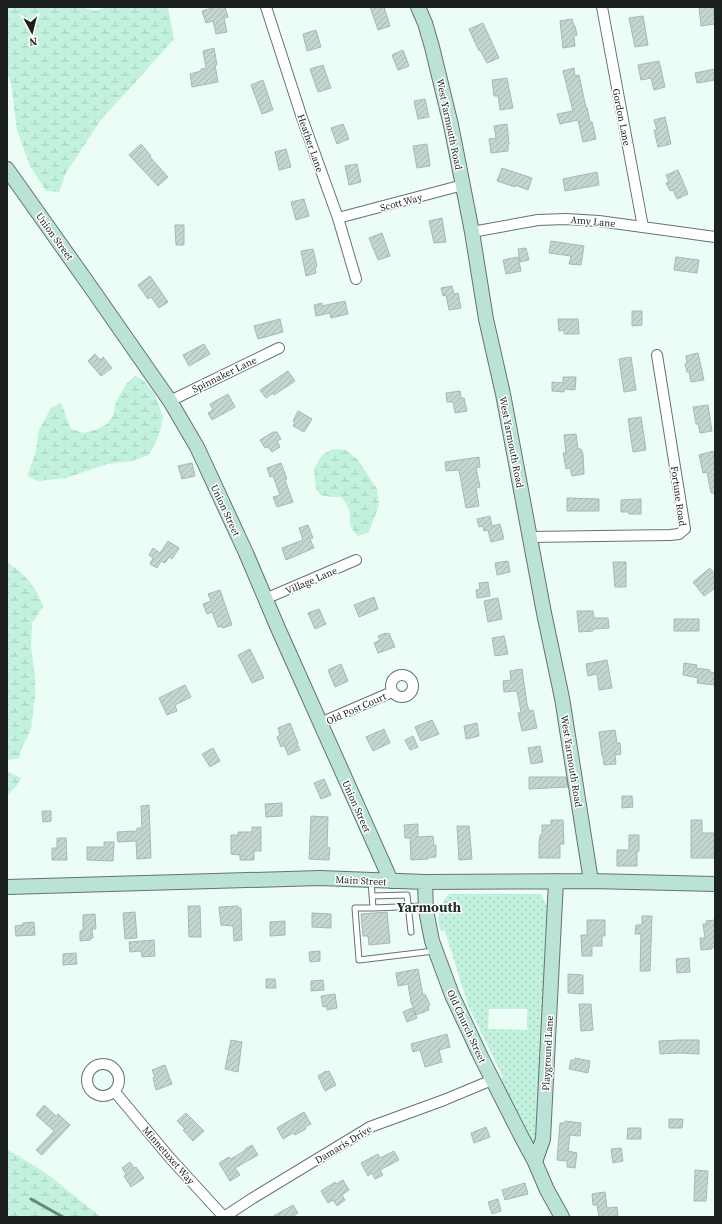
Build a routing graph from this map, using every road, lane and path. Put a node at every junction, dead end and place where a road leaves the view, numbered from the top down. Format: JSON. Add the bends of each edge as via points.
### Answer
{"nodes":[{"id":1,"x":266,"y":7,"type":"edge"},
{"id":2,"x":418,"y":7,"type":"edge"},
{"id":3,"x":602,"y":7,"type":"edge"},
{"id":4,"x":7,"y":169,"type":"edge"},
{"id":5,"x":463,"y":185,"type":"junction"},
{"id":6,"x":338,"y":218,"type":"junction"},
{"id":7,"x":643,"y":227,"type":"junction"},
{"id":8,"x":472,"y":232,"type":"junction"},
{"id":9,"x":715,"y":237,"type":"edge"},
{"id":10,"x":356,"y":279,"type":"dead end"},
{"id":11,"x":279,"y":348,"type":"dead end"},
{"id":12,"x":657,"y":355,"type":"dead end"},
{"id":13,"x":170,"y":401,"type":"junction"},
{"id":14,"x":530,"y":537,"type":"junction"},
{"id":15,"x":356,"y":560,"type":"dead end"},
{"id":16,"x":265,"y":599,"type":"junction"},
{"id":17,"x":392,"y":692,"type":"dead end"},
{"id":18,"x":320,"y":723,"type":"junction"},
{"id":19,"x":371,"y":880,"type":"junction"},
{"id":20,"x":391,"y":881,"type":"junction"},
{"id":21,"x":556,"y":881,"type":"junction"},
{"id":22,"x":591,"y":881,"type":"junction"},
{"id":23,"x":426,"y":882,"type":"junction"},
{"id":24,"x":715,"y":884,"type":"edge"},
{"id":25,"x":7,"y":887,"type":"edge"},
{"id":26,"x":372,"y":896,"type":"junction"},
{"id":27,"x":426,"y":906,"type":"junction"},
{"id":28,"x":408,"y":907,"type":"junction"},
{"id":29,"x":373,"y":908,"type":"junction"},
{"id":30,"x":411,"y":932,"type":"dead end"},
{"id":31,"x":435,"y":950,"type":"junction"},
{"id":32,"x":492,"y":1080,"type":"junction"},
{"id":33,"x":115,"y":1092,"type":"dead end"},
{"id":34,"x":536,"y":1162,"type":"junction"},
{"id":35,"x":224,"y":1217,"type":"edge"},
{"id":36,"x":562,"y":1217,"type":"edge"}],
"edges":[{"from":1,"to":6,"type":"street","name":"Heather Lane"},
{"from":2,"to":5,"type":"main road","name":"West Yarmouth Road","via":[[425,23],[442,86]]},
{"from":3,"to":7,"type":"street","name":"Gordon Lane"},
{"from":4,"to":13,"type":"main road","name":"Union Street"},
{"from":5,"to":6,"type":"street","name":"Scott Way"},
{"from":5,"to":8,"type":"main road","name":"West Yarmouth Road"},
{"from":6,"to":10,"type":"street","name":"Heather Lane"},
{"from":7,"to":8,"type":"street","name":"Amy Lane","via":[[599,221],[553,219]]},
{"from":7,"to":9,"type":"street","name":"Amy Lane"},
{"from":8,"to":14,"type":"main road","name":"West Yarmouth Road","via":[[486,319]]},
{"from":11,"to":13,"type":"street","name":"Spinnaker Lane"},
{"from":12,"to":14,"type":"street","name":"Fortune Road","via":[[685,530],[670,535]]},
{"from":13,"to":16,"type":"main road","name":"Union Street","via":[[197,447]]},
{"from":14,"to":22,"type":"main road","name":"West Yarmouth Road","via":[[562,698]]},
{"from":15,"to":16,"type":"street","name":"Village Lane"},
{"from":16,"to":18,"type":"main road","name":"Union Street"},
{"from":17,"to":18,"type":"street","name":"Old Post Court"},
{"from":18,"to":20,"type":"main road","name":"Union Street"},
{"from":19,"to":20,"type":"main road","name":"Main Street"},
{"from":19,"to":25,"type":"main road","name":"Main Street","via":[[320,878]]},
{"from":19,"to":26,"type":"lane"},
{"from":20,"to":23,"type":"main road","name":"Main Street"},
{"from":21,"to":22,"type":"main road","name":"Main Street"},
{"from":21,"to":23,"type":"main road","name":"Main Street"},
{"from":21,"to":34,"type":"main road","name":"Playground Lane","via":[[543,1139]]},
{"from":22,"to":24,"type":"main road","name":"Main Street"},
{"from":23,"to":27,"type":"main road","name":"Old Church Street"},
{"from":26,"to":28,"type":"lane","via":[[407,895]]},
{"from":26,"to":29,"type":"lane"},
{"from":27,"to":28,"type":"lane"},
{"from":27,"to":31,"type":"main road","name":"Old Church Street"},
{"from":28,"to":29,"type":"lane"},
{"from":28,"to":30,"type":"lane"},
{"from":29,"to":31,"type":"lane","via":[[355,908],[359,960]]},
{"from":31,"to":32,"type":"main road","name":"Old Church Street","via":[[452,995]]},
{"from":32,"to":34,"type":"main road","name":"Old Church Street"},
{"from":32,"to":35,"type":"street","name":"Damaris Drive","via":[[370,1127]]},
{"from":33,"to":35,"type":"street","name":"Minnetuxet Way"},
{"from":34,"to":36,"type":"main road","via":[[547,1190]]}]}
